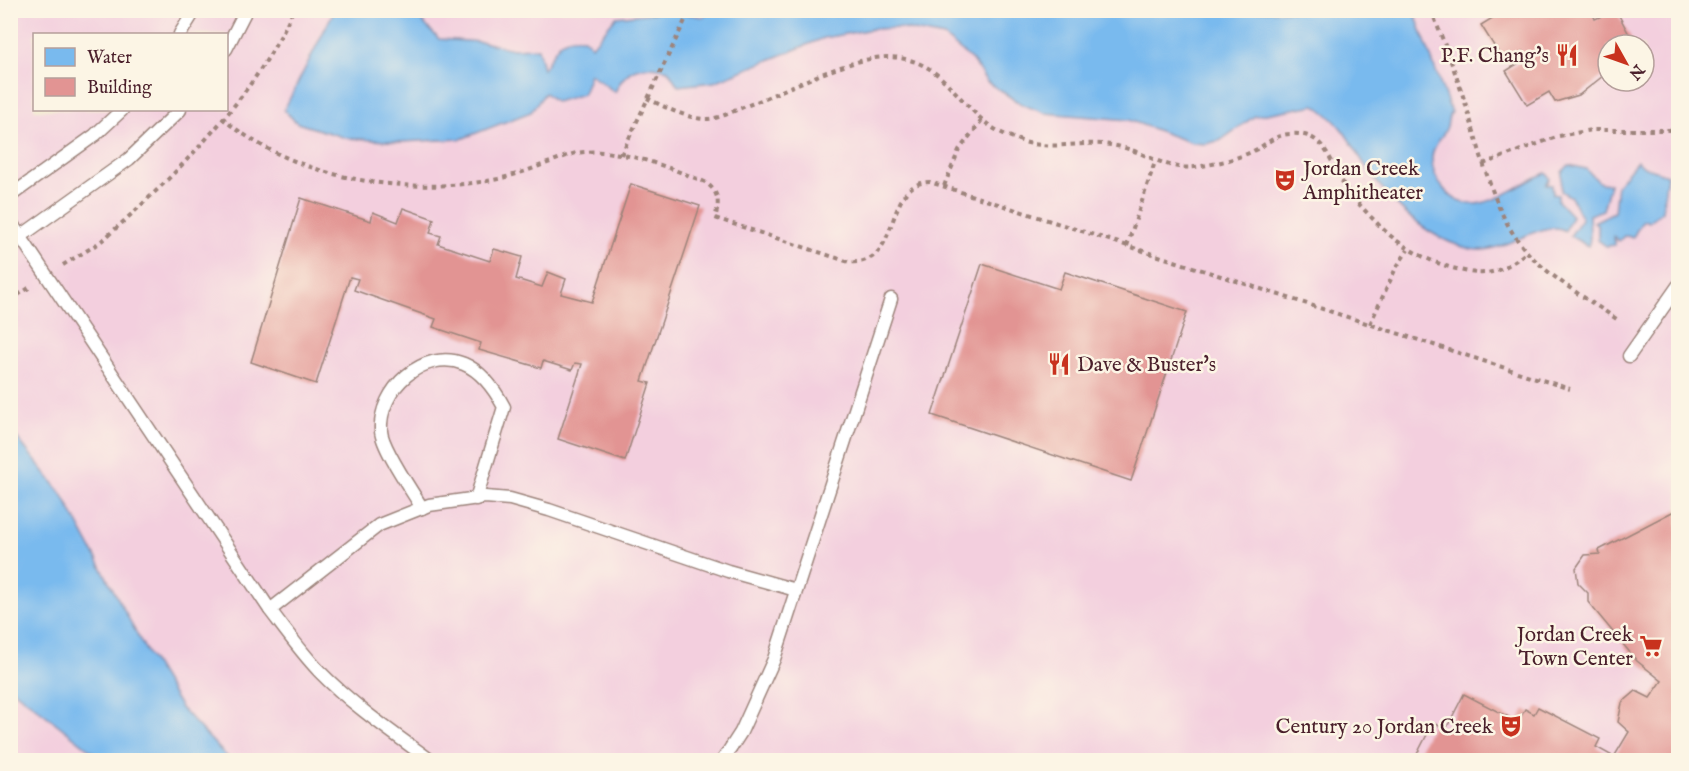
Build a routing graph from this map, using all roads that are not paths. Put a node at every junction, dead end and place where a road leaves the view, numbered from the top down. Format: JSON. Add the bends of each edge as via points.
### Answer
{"nodes":[{"id":1,"x":195,"y":10,"type":"edge"},
{"id":2,"x":246,"y":10,"type":"edge"},
{"id":3,"x":181,"y":33,"type":"edge"},
{"id":4,"x":228,"y":45,"type":"edge"},
{"id":5,"x":121,"y":111,"type":"edge"},
{"id":6,"x":179,"y":111,"type":"edge"},
{"id":7,"x":10,"y":196,"type":"edge"},
{"id":8,"x":10,"y":221,"type":"edge"},
{"id":9,"x":16,"y":241,"type":"edge"},
{"id":10,"x":1678,"y":286,"type":"edge"},
{"id":11,"x":891,"y":299,"type":"dead end"},
{"id":12,"x":1629,"y":356,"type":"dead end"},
{"id":13,"x":476,"y":499,"type":"junction"},
{"id":14,"x":422,"y":508,"type":"junction"},
{"id":15,"x":795,"y":590,"type":"junction"},
{"id":16,"x":270,"y":610,"type":"junction"},
{"id":17,"x":430,"y":760,"type":"edge"},
{"id":18,"x":723,"y":760,"type":"edge"}],
"edges":[{"from":1,"to":3,"type":"lane"},
{"from":2,"to":4,"type":"lane"},
{"from":5,"to":7,"type":"lane","via":[[95,135]]},
{"from":6,"to":9,"type":"lane","via":[[129,159]]},
{"from":8,"to":9,"type":"lane"},
{"from":9,"to":16,"type":"lane","via":[[47,276]]},
{"from":10,"to":12,"type":"lane"},
{"from":11,"to":15,"type":"lane"},
{"from":13,"to":14,"type":"lane"},
{"from":13,"to":14,"type":"lane","via":[[504,407],[492,385],[465,364],[428,363],[399,382],[389,395],[381,431]]},
{"from":13,"to":15,"type":"lane","via":[[510,499]]},
{"from":14,"to":16,"type":"lane","via":[[379,525]]},
{"from":15,"to":18,"type":"lane","via":[[757,701]]},
{"from":16,"to":17,"type":"lane","via":[[319,671]]}]}
